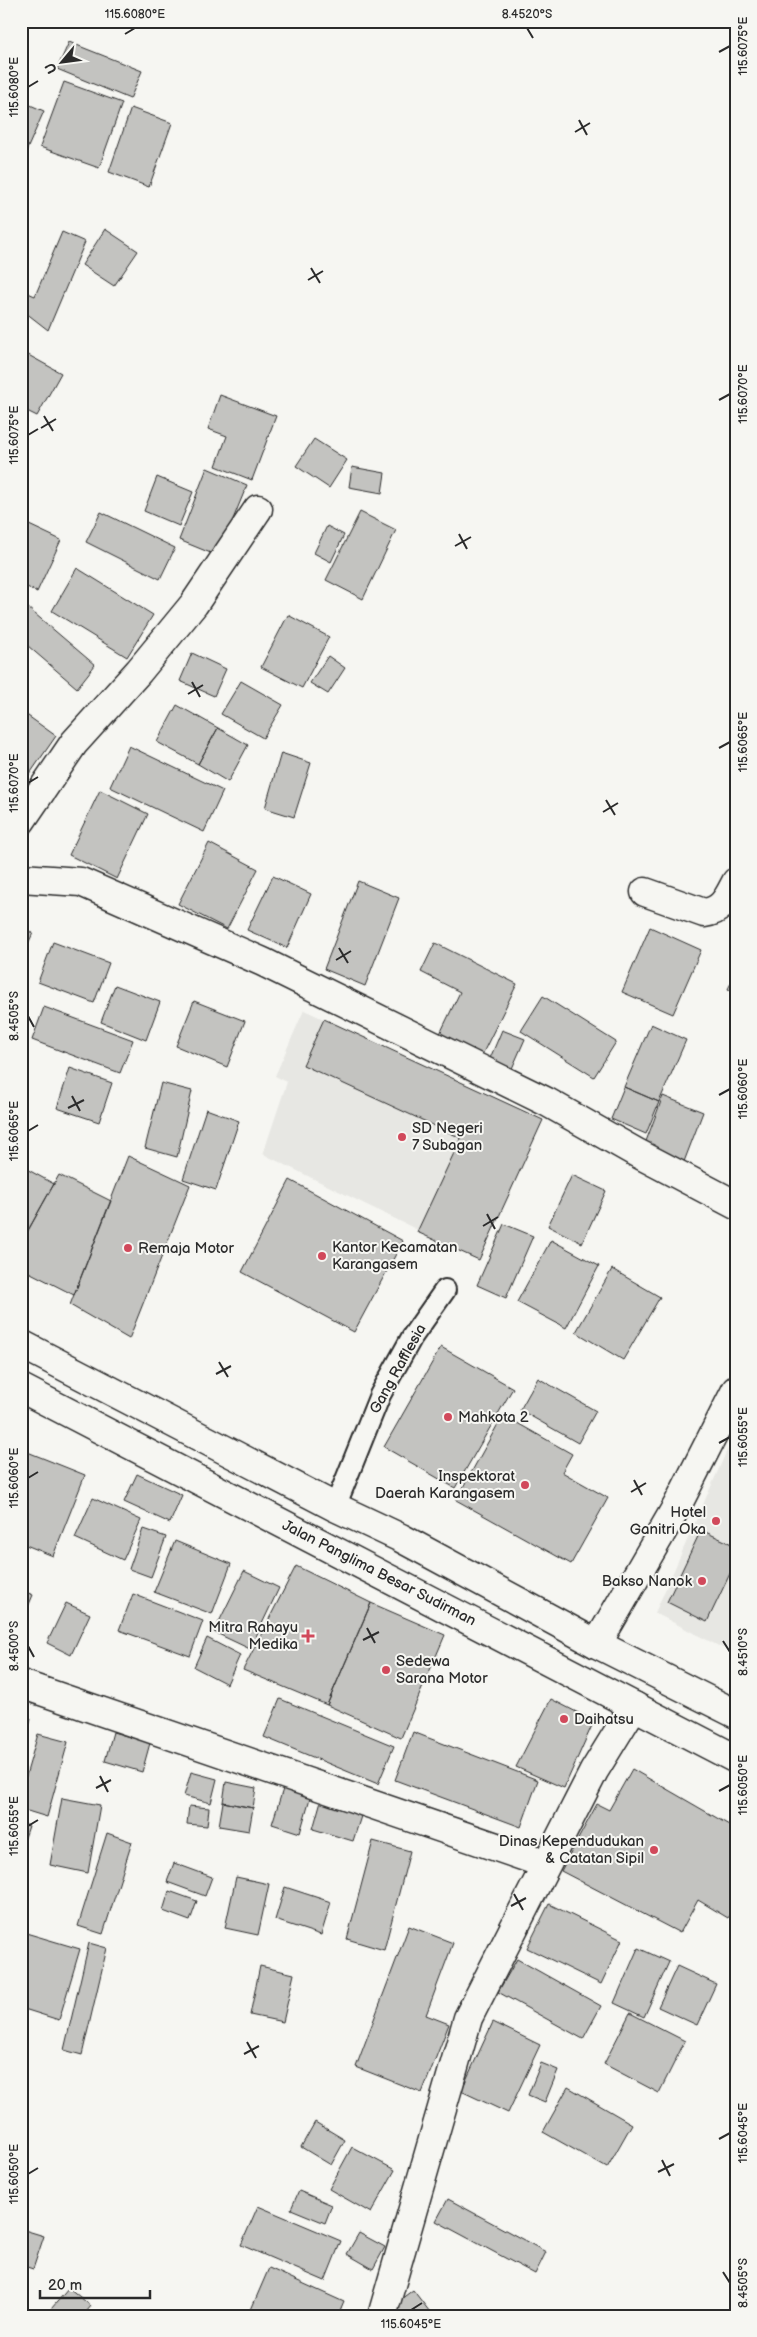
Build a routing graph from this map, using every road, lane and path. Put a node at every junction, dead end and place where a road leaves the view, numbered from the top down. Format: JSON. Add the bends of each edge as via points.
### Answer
{"nodes":[{"id":1,"x":258,"y":509,"type":"dead end"},
{"id":2,"x":21,"y":821,"type":"edge"},
{"id":3,"x":21,"y":878,"type":"edge"},
{"id":4,"x":736,"y":882,"type":"edge"},
{"id":5,"x":645,"y":892,"type":"dead end"},
{"id":6,"x":736,"y":1205,"type":"edge"},
{"id":7,"x":445,"y":1290,"type":"dead end"},
{"id":8,"x":21,"y":1344,"type":"edge"},
{"id":9,"x":21,"y":1388,"type":"edge"},
{"id":10,"x":736,"y":1390,"type":"edge"},
{"id":11,"x":335,"y":1507,"type":"junction"},
{"id":12,"x":401,"y":1538,"type":"junction"},
{"id":13,"x":383,"y":1576,"type":"junction"},
{"id":14,"x":597,"y":1644,"type":"junction"},
{"id":15,"x":21,"y":1684,"type":"edge"},
{"id":16,"x":634,"y":1706,"type":"junction"},
{"id":17,"x":736,"y":1714,"type":"edge"},
{"id":18,"x":736,"y":1759,"type":"edge"},
{"id":19,"x":546,"y":1864,"type":"junction"},
{"id":20,"x":382,"y":2316,"type":"edge"}],
"edges":[{"from":1,"to":2,"type":"main road","via":[[194,604],[74,743]]},
{"from":3,"to":6,"type":"main road","via":[[81,882],[263,962],[546,1102]]},
{"from":4,"to":5,"type":"main road","via":[[726,901],[704,913]]},
{"from":7,"to":11,"type":"lane","name":"Gang Rafflesia","via":[[412,1338],[380,1394]]},
{"from":8,"to":11,"type":"main road"},
{"from":9,"to":13,"type":"main road","name":"Jalan Panglima Besar Sudirman"},
{"from":10,"to":14,"type":"main road","via":[[678,1506]]},
{"from":11,"to":12,"type":"main road"},
{"from":12,"to":13,"type":"main road"},
{"from":12,"to":14,"type":"main road"},
{"from":13,"to":16,"type":"main road","name":"Jalan Panglima Besar Sudirman"},
{"from":14,"to":17,"type":"main road"},
{"from":15,"to":19,"type":"main road"},
{"from":16,"to":18,"type":"main road","name":"Jalan Panglima Besar Sudirman"},
{"from":16,"to":19,"type":"main road","via":[[594,1771]]},
{"from":19,"to":20,"type":"main road","via":[[468,2018]]}]}
